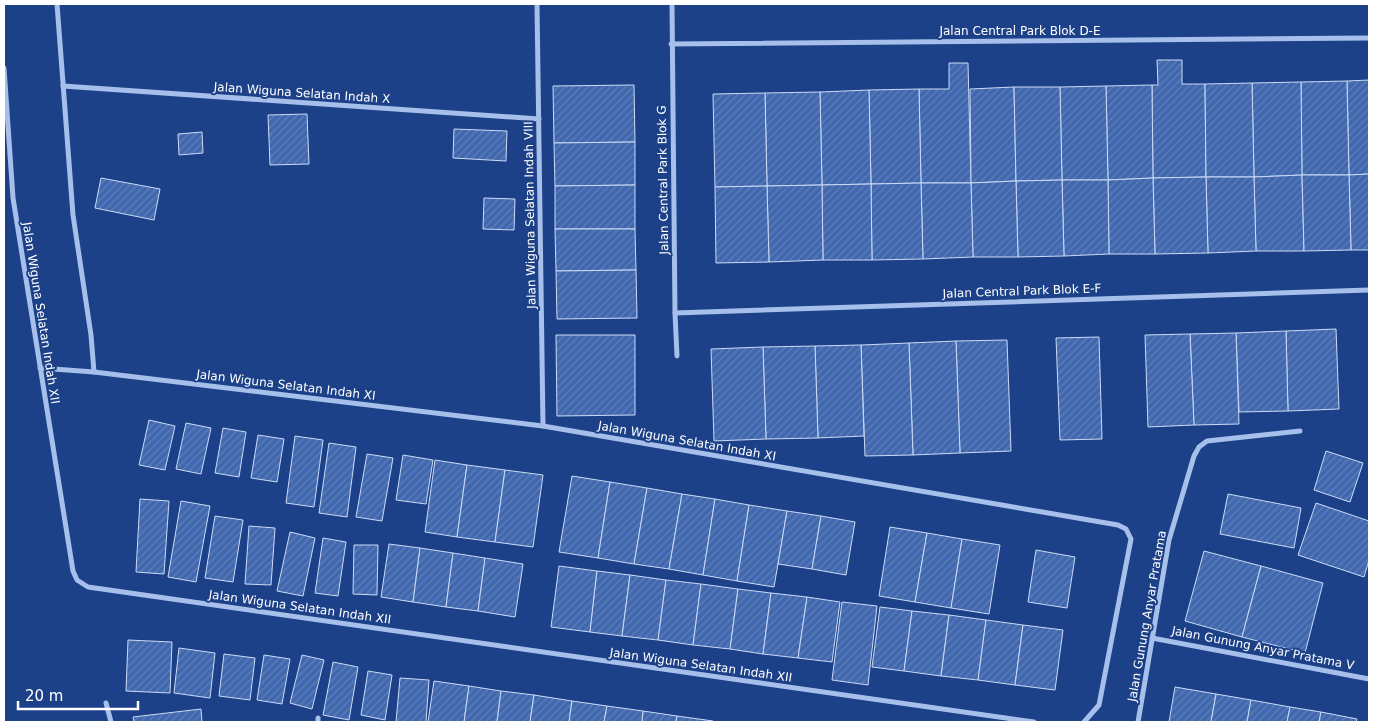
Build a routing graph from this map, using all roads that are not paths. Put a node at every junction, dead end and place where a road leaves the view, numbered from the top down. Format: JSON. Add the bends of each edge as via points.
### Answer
{"nodes":[{"id":1,"x":56,"y":4,"type":"edge"},
{"id":2,"x":537,"y":4,"type":"edge"},
{"id":3,"x":672,"y":4,"type":"edge"},
{"id":4,"x":1369,"y":38,"type":"edge"},
{"id":5,"x":671,"y":44,"type":"junction"},
{"id":6,"x":4,"y":68,"type":"edge"},
{"id":7,"x":63,"y":86,"type":"junction"},
{"id":8,"x":539,"y":119,"type":"junction"},
{"id":9,"x":1369,"y":290,"type":"edge"},
{"id":10,"x":675,"y":312,"type":"junction"},
{"id":11,"x":677,"y":356,"type":"dead end"},
{"id":12,"x":40,"y":368,"type":"junction"},
{"id":13,"x":94,"y":372,"type":"junction"},
{"id":14,"x":543,"y":426,"type":"junction"},
{"id":15,"x":1300,"y":431,"type":"dead end"},
{"id":16,"x":1152,"y":638,"type":"junction"},
{"id":17,"x":1369,"y":679,"type":"edge"},
{"id":18,"x":106,"y":703,"type":"dead end"},
{"id":19,"x":111,"y":722,"type":"edge"},
{"id":20,"x":1034,"y":722,"type":"edge"},
{"id":21,"x":1084,"y":722,"type":"edge"},
{"id":22,"x":1138,"y":722,"type":"edge"}],
"edges":[{"from":1,"to":7,"type":"street"},
{"from":2,"to":8,"type":"street","name":"Jalan Wiguna Selatan Indah VIII"},
{"from":3,"to":5,"type":"street","name":"Jalan Central Park Blok G"},
{"from":4,"to":5,"type":"street","name":"Jalan Central Park Blok D-E"},
{"from":5,"to":10,"type":"street","name":"Jalan Central Park Blok G"},
{"from":6,"to":12,"type":"street","name":"Jalan Wiguna Selatan Indah XII","via":[[13,198]]},
{"from":7,"to":8,"type":"street","name":"Jalan Wiguna Selatan Indah X"},
{"from":7,"to":13,"type":"street","via":[[73,216]]},
{"from":8,"to":14,"type":"street","name":"Jalan Wiguna Selatan Indah VIII"},
{"from":9,"to":10,"type":"street","name":"Jalan Central Park Blok E-F"},
{"from":10,"to":11,"type":"street","name":"Jalan Central Park Blok G"},
{"from":12,"to":13,"type":"street","name":"Jalan Wiguna Selatan Indah XI"},
{"from":12,"to":20,"type":"street","name":"Jalan Wiguna Selatan Indah XII","via":[[73,571],[77,580],[88,587]]},
{"from":13,"to":14,"type":"street","name":"Jalan Wiguna Selatan Indah XI"},
{"from":14,"to":21,"type":"street","name":"Jalan Wiguna Selatan Indah XI","via":[[1118,525],[1126,529],[1131,539],[1099,705]]},
{"from":15,"to":16,"type":"street","name":"Jalan Gunung Anyar Pratama","via":[[1207,441],[1199,447],[1168,540]]},
{"from":16,"to":17,"type":"street","name":"Jalan Gunung Anyar Pratama V"},
{"from":16,"to":22,"type":"street","name":"Jalan Gunung Anyar Pratama"},
{"from":18,"to":19,"type":"street"}]}
